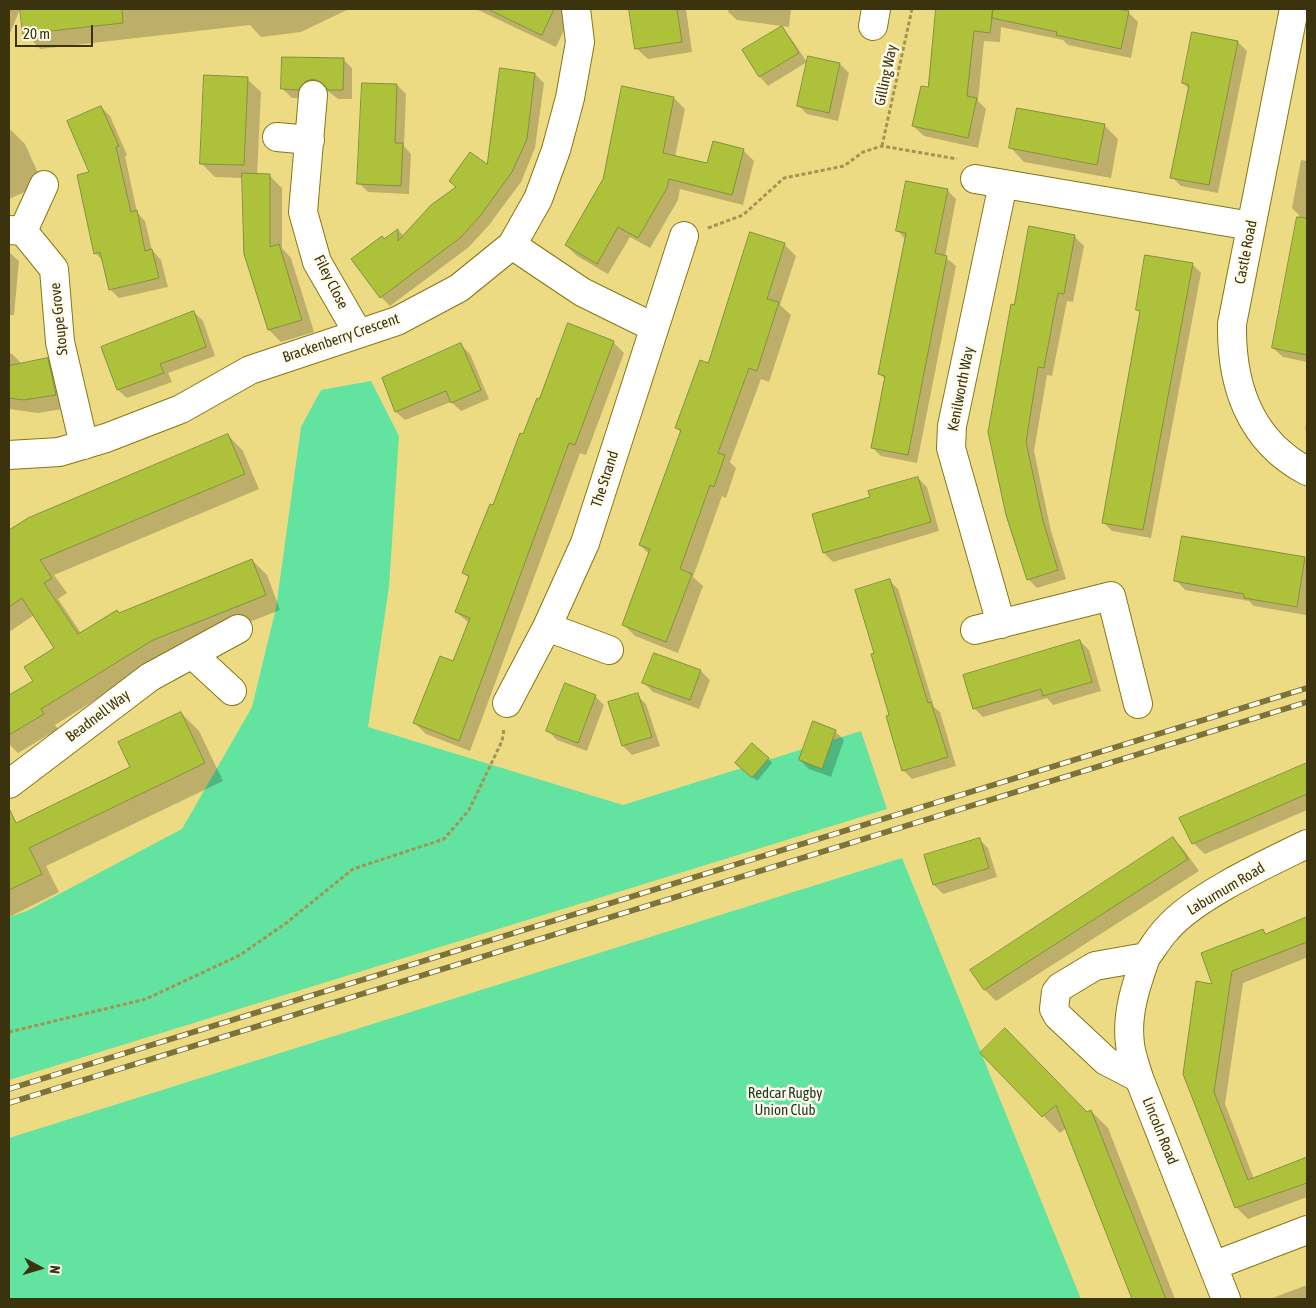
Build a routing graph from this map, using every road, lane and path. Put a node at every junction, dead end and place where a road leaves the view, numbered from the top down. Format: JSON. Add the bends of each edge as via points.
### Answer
{"nodes":[{"id":1,"x":576,"y":9,"type":"edge"},
{"id":2,"x":912,"y":9,"type":"edge"},
{"id":3,"x":1294,"y":9,"type":"edge"},
{"id":4,"x":313,"y":95,"type":"dead end"},
{"id":5,"x":277,"y":137,"type":"dead end"},
{"id":6,"x":310,"y":140,"type":"junction"},
{"id":7,"x":882,"y":146,"type":"junction"},
{"id":8,"x":975,"y":178,"type":"joint"},
{"id":9,"x":1003,"y":184,"type":"junction"},
{"id":10,"x":44,"y":185,"type":"dead end"},
{"id":11,"x":1251,"y":226,"type":"junction"},
{"id":12,"x":16,"y":231,"type":"edge"},
{"id":13,"x":684,"y":236,"type":"joint"},
{"id":14,"x":512,"y":245,"type":"junction"},
{"id":15,"x":654,"y":327,"type":"junction"},
{"id":16,"x":358,"y":334,"type":"junction"},
{"id":17,"x":84,"y":445,"type":"junction"},
{"id":18,"x":9,"y":455,"type":"edge"},
{"id":19,"x":1307,"y":471,"type":"edge"},
{"id":20,"x":547,"y":627,"type":"junction"},
{"id":21,"x":238,"y":630,"type":"dead end"},
{"id":22,"x":609,"y":650,"type":"dead end"},
{"id":23,"x":192,"y":654,"type":"junction"},
{"id":24,"x":232,"y":691,"type":"dead end"},
{"id":25,"x":506,"y":704,"type":"joint"},
{"id":26,"x":1138,"y":704,"type":"dead end"},
{"id":27,"x":9,"y":784,"type":"edge"},
{"id":28,"x":1307,"y":844,"type":"edge"},
{"id":29,"x":1146,"y":957,"type":"junction"},
{"id":30,"x":9,"y":1032,"type":"edge"},
{"id":31,"x":1139,"y":1078,"type":"junction"},
{"id":32,"x":1307,"y":1230,"type":"edge"},
{"id":33,"x":1213,"y":1266,"type":"junction"},
{"id":34,"x":1226,"y":1299,"type":"edge"}],
"edges":[{"from":1,"to":14,"type":"street","name":"Brackenberry Crescent","via":[[580,42],[556,150],[538,199]]},
{"from":2,"to":7,"type":"path","name":"Gilling Way"},
{"from":3,"to":11,"type":"street","name":"Castle Road"},
{"from":4,"to":6,"type":"street","name":"Filey Close"},
{"from":5,"to":6,"type":"street"},
{"from":6,"to":16,"type":"street","name":"Filey Close","via":[[303,212],[317,262]]},
{"from":7,"to":8,"type":"path","via":[[964,161]]},
{"from":7,"to":13,"type":"path","via":[[863,152],[844,166],[784,178],[743,216]]},
{"from":8,"to":9,"type":"street"},
{"from":9,"to":11,"type":"street"},
{"from":9,"to":26,"type":"street","name":"Kenilworth Way","via":[[952,426],[951,448],[988,627],[1111,596]]},
{"from":10,"to":12,"type":"street","name":"Stoupe Grove"},
{"from":11,"to":19,"type":"street","name":"Castle Road","via":[[1232,324],[1235,377],[1243,404],[1262,432],[1278,450]]},
{"from":12,"to":17,"type":"street","name":"Stoupe Grove","via":[[54,269],[60,342]]},
{"from":13,"to":15,"type":"street","name":"The Strand"},
{"from":14,"to":15,"type":"street","via":[[582,292]]},
{"from":14,"to":16,"type":"street","name":"Brackenberry Crescent","via":[[459,288],[397,321]]},
{"from":15,"to":20,"type":"street","name":"The Strand","via":[[585,542]]},
{"from":16,"to":17,"type":"street","name":"Brackenberry Crescent","via":[[250,370],[181,409]]},
{"from":17,"to":18,"type":"street","name":"Brackenberry Crescent","via":[[59,452]]},
{"from":20,"to":22,"type":"street"},
{"from":20,"to":25,"type":"street","name":"The Strand"},
{"from":21,"to":23,"type":"street","name":"Beadnell Way"},
{"from":23,"to":24,"type":"street"},
{"from":23,"to":27,"type":"street","name":"Beadnell Way","via":[[150,677]]},
{"from":25,"to":30,"type":"path","via":[[502,741],[469,810],[444,840],[353,869],[285,924],[240,955],[146,999]]},
{"from":28,"to":29,"type":"street","name":"Laburnum Road","via":[[1193,906],[1167,928]]},
{"from":29,"to":31,"type":"street","name":"Lincoln Road","via":[[1130,1016],[1130,1044]]},
{"from":29,"to":31,"type":"street","via":[[1094,966],[1060,987],[1056,992],[1054,1009],[1106,1061]]},
{"from":31,"to":33,"type":"street","name":"Lincoln Road"},
{"from":32,"to":33,"type":"street"},
{"from":33,"to":34,"type":"street","name":"Lincoln Road"}]}
